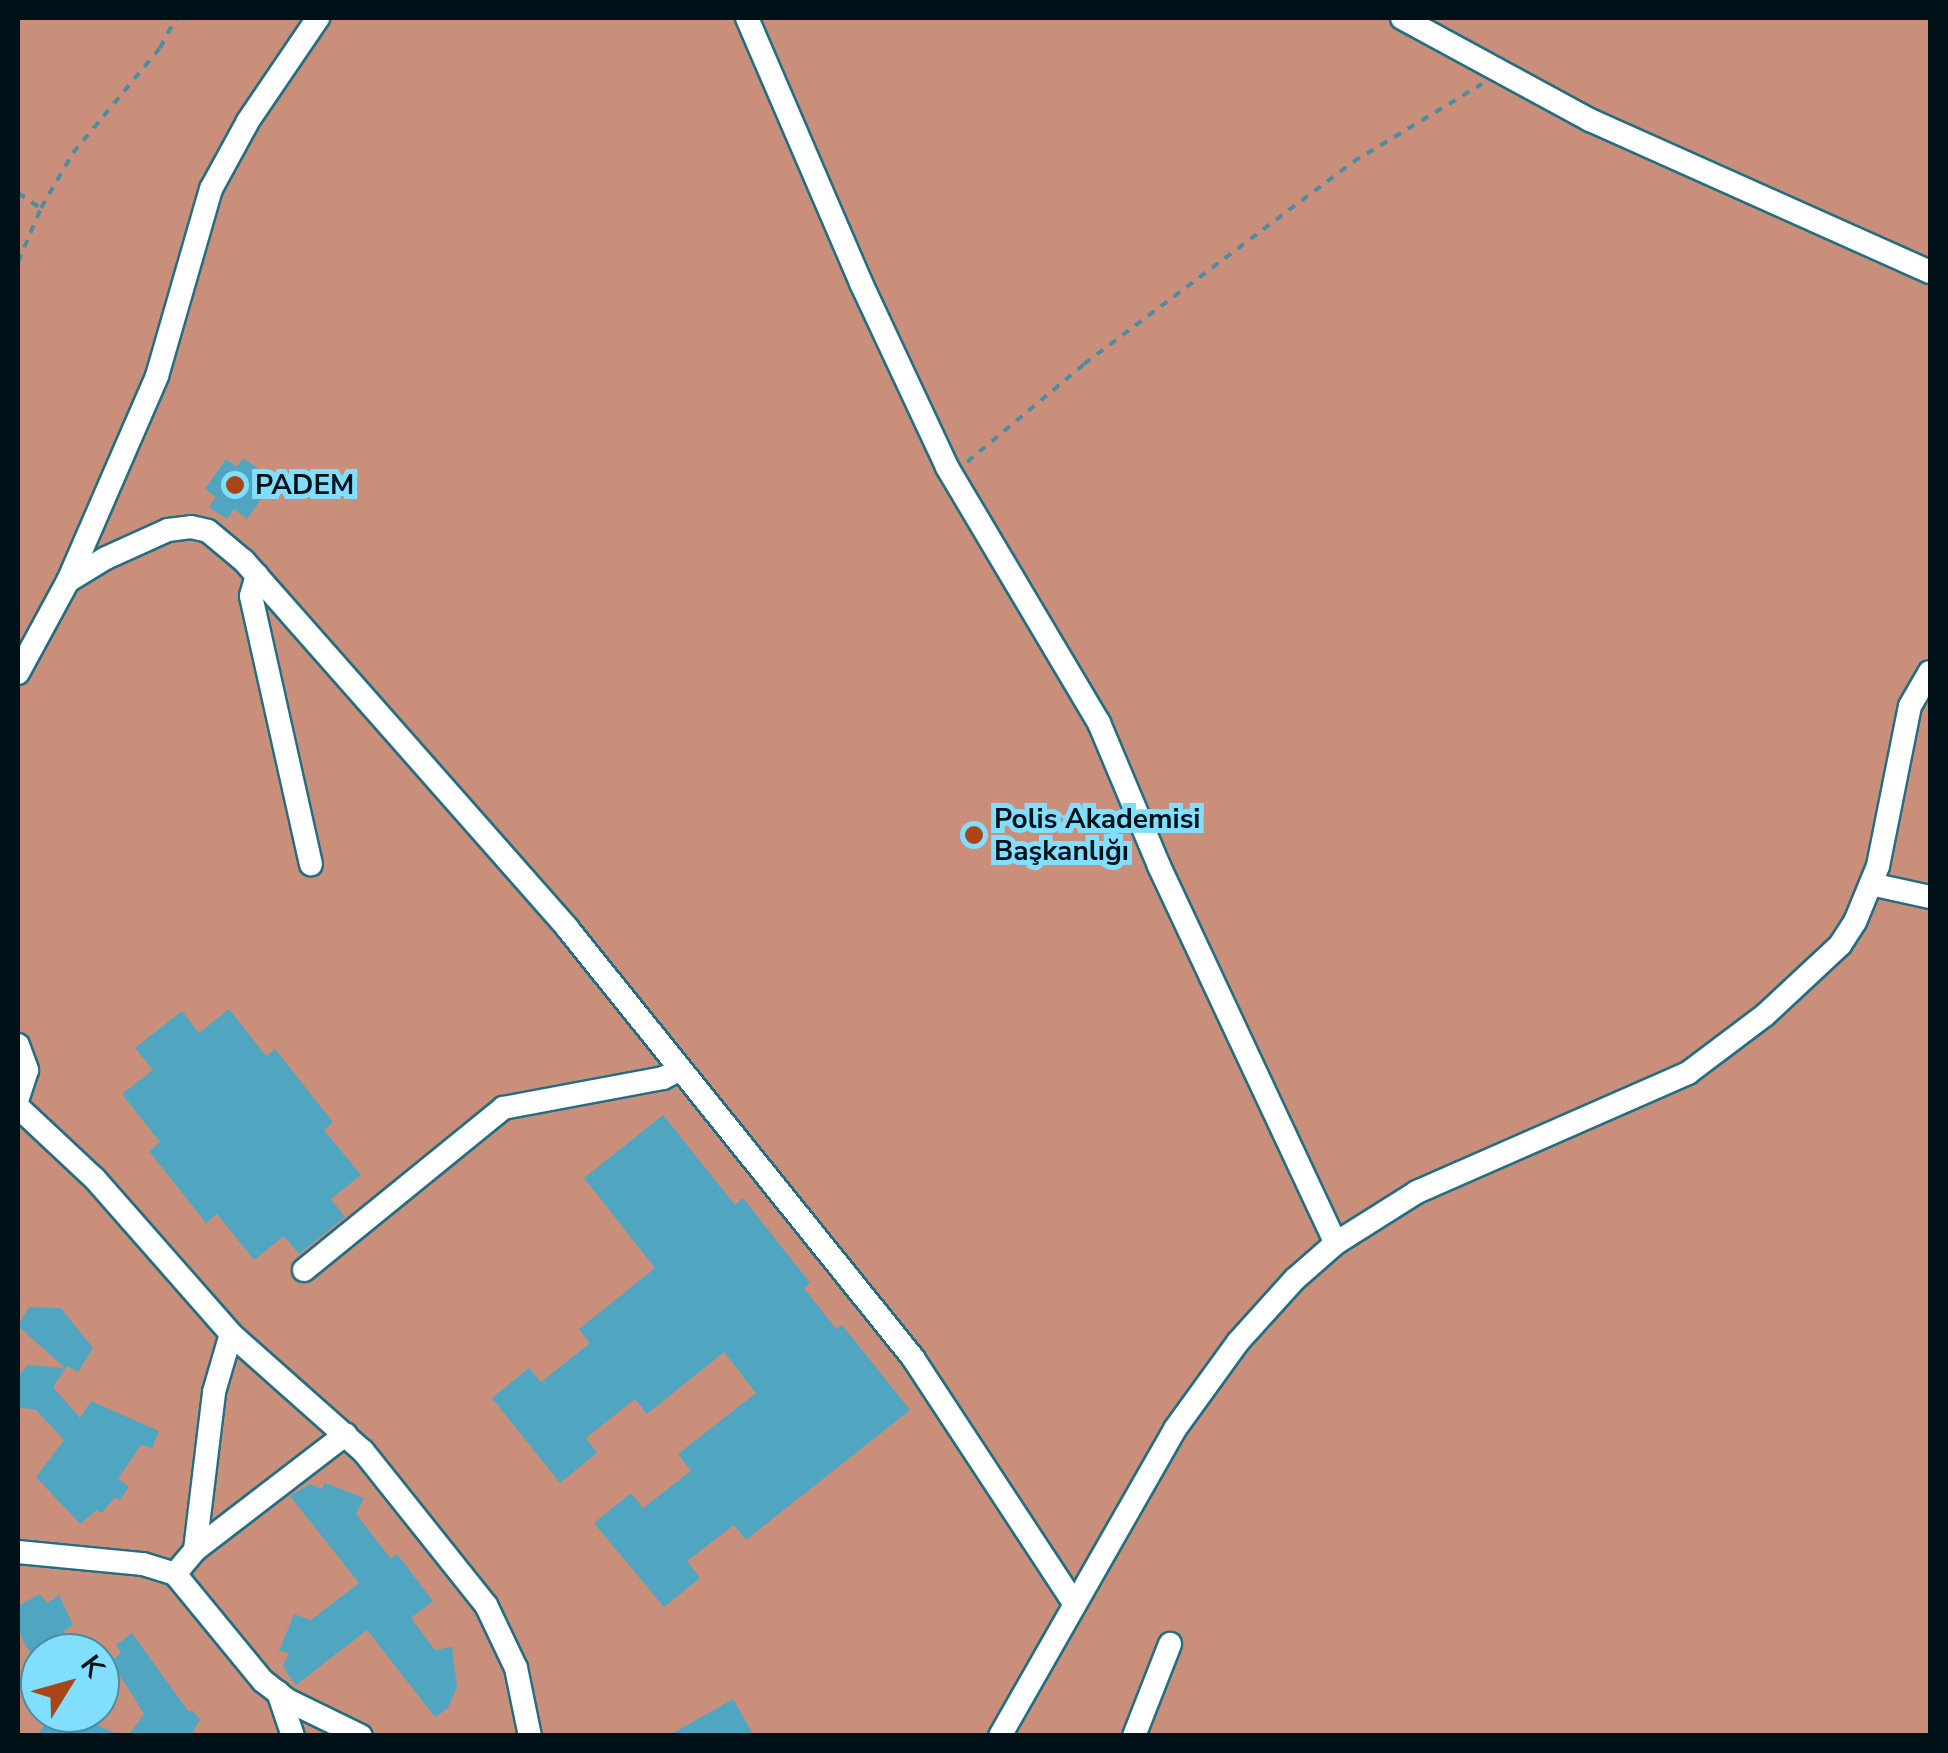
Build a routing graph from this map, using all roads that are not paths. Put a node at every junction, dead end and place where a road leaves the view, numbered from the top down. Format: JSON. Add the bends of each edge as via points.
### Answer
{"nodes":[{"id":1,"x":318,"y":18,"type":"edge"},
{"id":2,"x":747,"y":18,"type":"edge"},
{"id":3,"x":1402,"y":18,"type":"edge"},
{"id":4,"x":1930,"y":272,"type":"edge"},
{"id":5,"x":257,"y":575,"type":"junction"},
{"id":6,"x":68,"y":581,"type":"junction"},
{"id":7,"x":1930,"y":672,"type":"edge"},
{"id":8,"x":18,"y":673,"type":"edge"},
{"id":9,"x":310,"y":864,"type":"dead end"},
{"id":10,"x":1871,"y":884,"type":"junction"},
{"id":11,"x":1930,"y":897,"type":"edge"},
{"id":12,"x":18,"y":1045,"type":"edge"},
{"id":13,"x":679,"y":1070,"type":"junction"},
{"id":14,"x":18,"y":1098,"type":"edge"},
{"id":15,"x":18,"y":1107,"type":"edge"},
{"id":16,"x":1336,"y":1243,"type":"junction"},
{"id":17,"x":304,"y":1270,"type":"dead end"},
{"id":18,"x":231,"y":1334,"type":"junction"},
{"id":19,"x":346,"y":1434,"type":"junction"},
{"id":20,"x":195,"y":1550,"type":"junction"},
{"id":21,"x":18,"y":1552,"type":"edge"},
{"id":22,"x":175,"y":1574,"type":"junction"},
{"id":23,"x":1072,"y":1602,"type":"junction"},
{"id":24,"x":1170,"y":1644,"type":"dead end"},
{"id":25,"x":278,"y":1692,"type":"junction"},
{"id":26,"x":293,"y":1736,"type":"edge"},
{"id":27,"x":361,"y":1736,"type":"edge"},
{"id":28,"x":530,"y":1736,"type":"edge"},
{"id":29,"x":1000,"y":1736,"type":"edge"},
{"id":30,"x":1134,"y":1736,"type":"edge"}],
"edges":[{"from":1,"to":6,"type":"street","via":[[218,174],[157,376]]},
{"from":2,"to":16,"type":"street","via":[[952,475],[1099,723]]},
{"from":3,"to":4,"type":"street","via":[[1660,153]]},
{"from":5,"to":6,"type":"street","via":[[208,532],[190,527],[132,546]]},
{"from":5,"to":9,"type":"street","via":[[251,596]]},
{"from":5,"to":13,"type":"street","via":[[568,929]]},
{"from":6,"to":8,"type":"street"},
{"from":7,"to":10,"type":"street","via":[[1910,706],[1889,826]]},
{"from":10,"to":11,"type":"street"},
{"from":10,"to":16,"type":"street","via":[[1855,922],[1820,966],[1702,1064],[1638,1098],[1478,1162]]},
{"from":12,"to":14,"type":"street","via":[[27,1070]]},
{"from":13,"to":17,"type":"street","via":[[503,1108]]},
{"from":13,"to":23,"type":"street","via":[[913,1358]]},
{"from":15,"to":18,"type":"street","via":[[107,1192]]},
{"from":16,"to":23,"type":"street","via":[[1267,1309],[1207,1384]]},
{"from":18,"to":19,"type":"street"},
{"from":18,"to":20,"type":"street","via":[[214,1392]]},
{"from":19,"to":20,"type":"street"},
{"from":19,"to":28,"type":"street","via":[[486,1605],[516,1668]]},
{"from":20,"to":22,"type":"street"},
{"from":21,"to":22,"type":"street","via":[[143,1564]]},
{"from":22,"to":25,"type":"street","via":[[248,1666]]},
{"from":23,"to":29,"type":"street"},
{"from":24,"to":30,"type":"street"},
{"from":25,"to":26,"type":"street"},
{"from":25,"to":27,"type":"street"}]}
